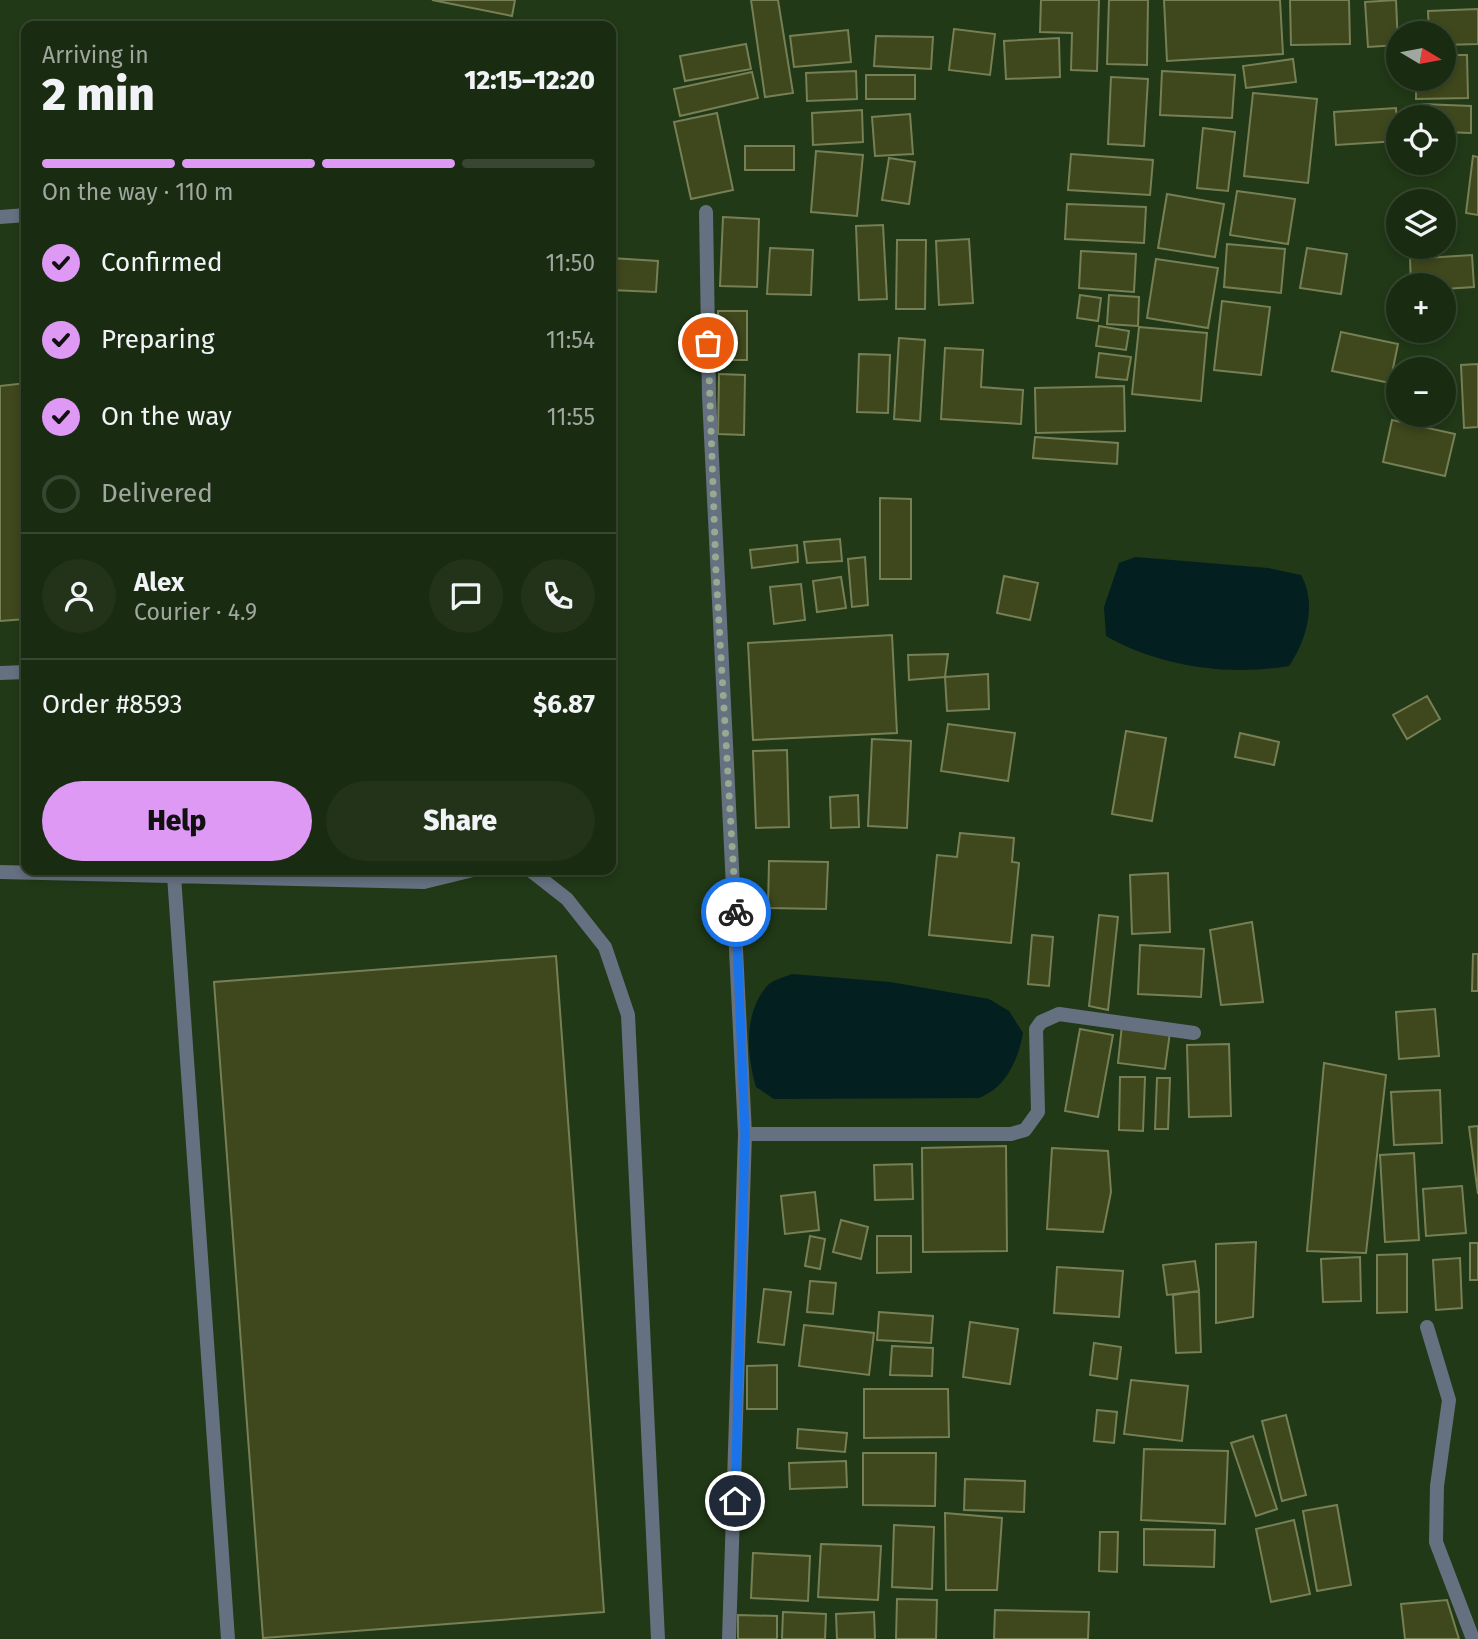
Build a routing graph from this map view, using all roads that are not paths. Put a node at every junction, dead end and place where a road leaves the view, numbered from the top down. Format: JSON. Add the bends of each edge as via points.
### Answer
{"nodes":[{"id":1,"x":706,"y":212,"type":"dead end"},
{"id":2,"x":21,"y":215,"type":"edge"},
{"id":3,"x":0,"y":217,"type":"edge"},
{"id":4,"x":21,"y":672,"type":"edge"},
{"id":5,"x":0,"y":673,"type":"edge"},
{"id":6,"x":0,"y":872,"type":"edge"},
{"id":7,"x":21,"y":872,"type":"edge"},
{"id":8,"x":130,"y":875,"type":"edge"},
{"id":9,"x":453,"y":875,"type":"edge"},
{"id":10,"x":536,"y":875,"type":"edge"},
{"id":11,"x":174,"y":876,"type":"junction"},
{"id":12,"x":1194,"y":1033,"type":"dead end"},
{"id":13,"x":745,"y":1134,"type":"junction"},
{"id":14,"x":1427,"y":1327,"type":"dead end"},
{"id":15,"x":228,"y":1639,"type":"edge"},
{"id":16,"x":658,"y":1639,"type":"edge"},
{"id":17,"x":729,"y":1639,"type":"edge"},
{"id":18,"x":1473,"y":1639,"type":"edge"}],
"edges":[{"from":1,"to":13,"type":"street","via":[[710,423]]},
{"from":2,"to":3,"type":"street"},
{"from":4,"to":5,"type":"street"},
{"from":6,"to":7,"type":"street"},
{"from":8,"to":11,"type":"street"},
{"from":9,"to":11,"type":"street","via":[[424,882]]},
{"from":10,"to":16,"type":"street","via":[[567,899],[605,947],[628,1015]]},
{"from":11,"to":15,"type":"street"},
{"from":12,"to":13,"type":"street","via":[[1059,1014],[1041,1021],[1036,1029],[1038,1112],[1025,1130],[1011,1134]]},
{"from":13,"to":17,"type":"street"},
{"from":14,"to":18,"type":"street","via":[[1449,1400],[1437,1486],[1436,1542]]}]}
